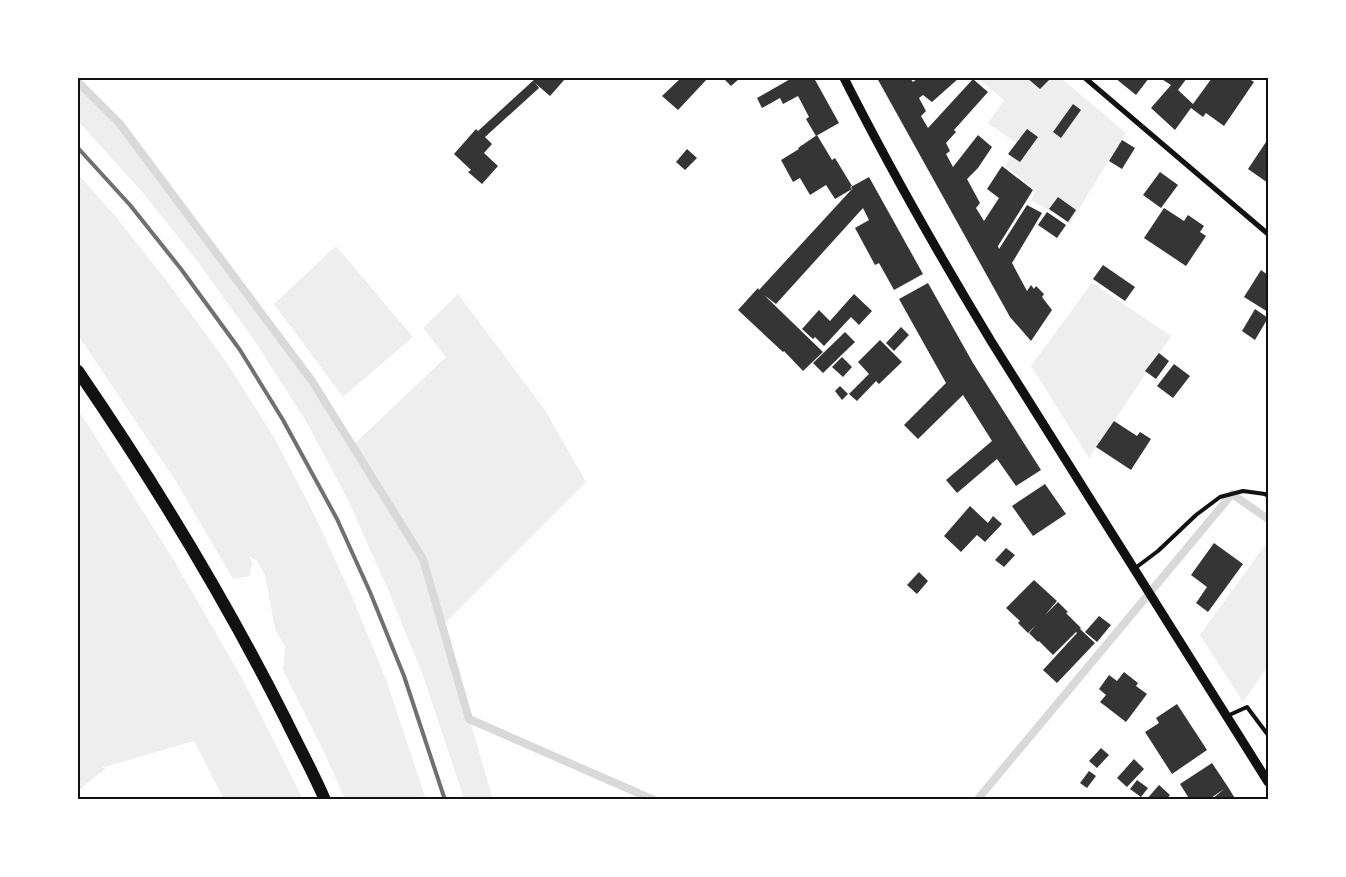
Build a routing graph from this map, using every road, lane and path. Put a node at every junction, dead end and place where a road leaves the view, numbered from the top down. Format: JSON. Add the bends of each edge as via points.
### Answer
{"nodes":[{"id":1,"x":844,"y":78,"type":"edge"},
{"id":2,"x":1085,"y":78,"type":"edge"},
{"id":3,"x":1268,"y":234,"type":"edge"},
{"id":4,"x":78,"y":371,"type":"edge"},
{"id":5,"x":1268,"y":496,"type":"edge"},
{"id":6,"x":1134,"y":569,"type":"junction"},
{"id":7,"x":1227,"y":716,"type":"junction"},
{"id":8,"x":1268,"y":735,"type":"edge"},
{"id":9,"x":1268,"y":782,"type":"edge"},
{"id":10,"x":325,"y":800,"type":"edge"}],
"edges":[{"from":1,"to":6,"type":"street","via":[[948,270]]},
{"from":2,"to":3,"type":"street"},
{"from":4,"to":10,"type":"main road","via":[[212,582],[266,680]]},
{"from":5,"to":6,"type":"lane","via":[[1243,491],[1220,497]]},
{"from":6,"to":7,"type":"street"},
{"from":7,"to":8,"type":"lane","via":[[1247,707]]},
{"from":7,"to":9,"type":"street"}]}
